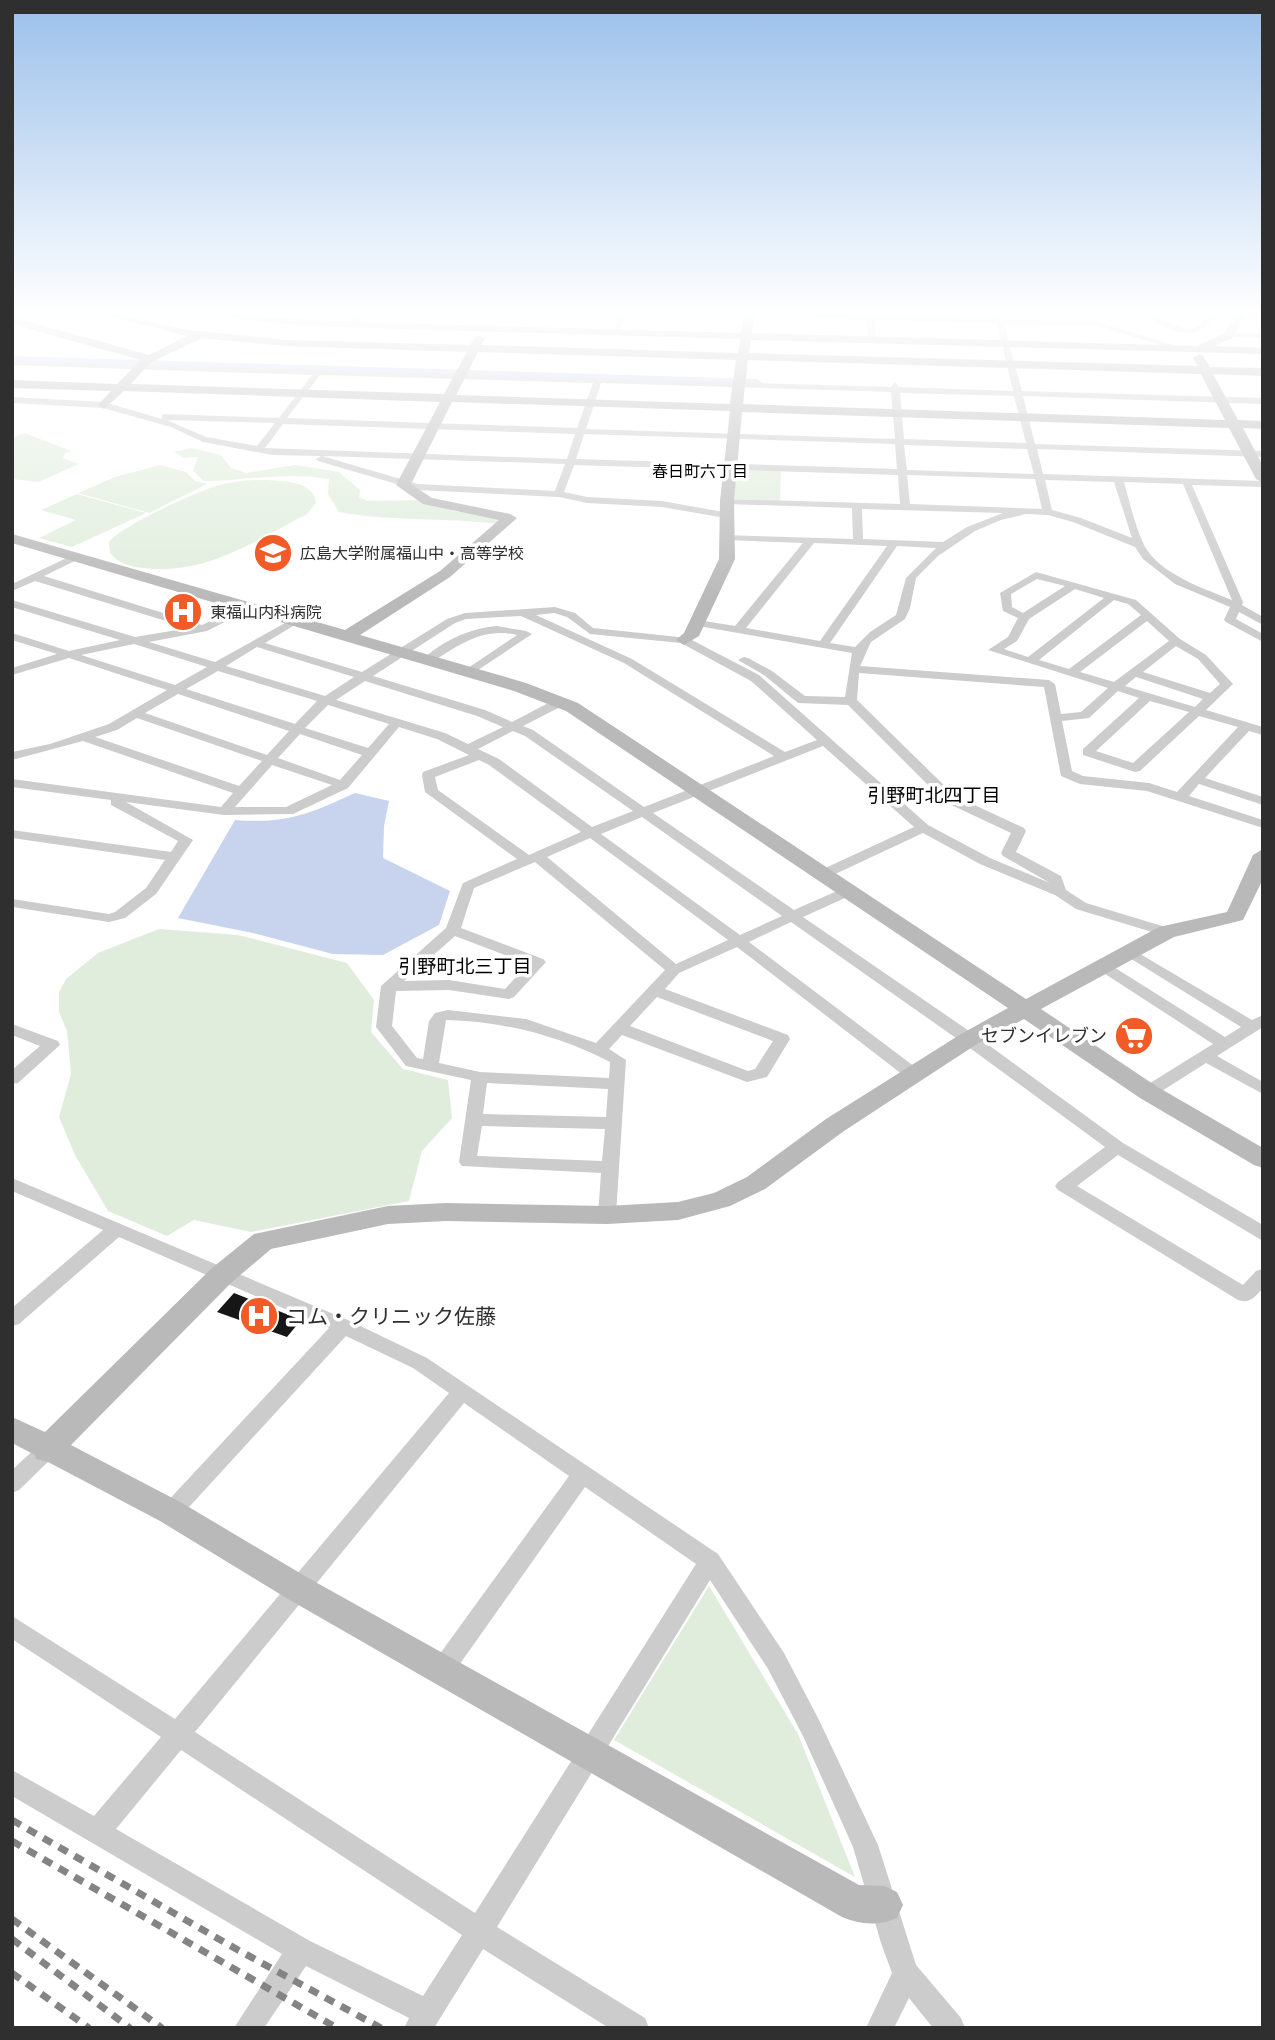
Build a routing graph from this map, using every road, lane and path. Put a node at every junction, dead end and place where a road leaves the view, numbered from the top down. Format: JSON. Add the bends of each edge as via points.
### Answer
{"nodes":[{"id":1,"x":119,"y":409,"type":"edge"},
{"id":2,"x":290,"y":409,"type":"edge"},
{"id":3,"x":442,"y":409,"type":"edge"},
{"id":4,"x":588,"y":409,"type":"edge"},
{"id":5,"x":736,"y":409,"type":"edge"},
{"id":6,"x":795,"y":409,"type":"edge"},
{"id":7,"x":898,"y":409,"type":"edge"},
{"id":8,"x":1021,"y":409,"type":"edge"},
{"id":9,"x":1225,"y":409,"type":"edge"},
{"id":10,"x":898,"y":413,"type":"junction"},
{"id":11,"x":1023,"y":417,"type":"junction"},
{"id":12,"x":153,"y":419,"type":"junction"},
{"id":13,"x":282,"y":421,"type":"junction"},
{"id":14,"x":1233,"y":424,"type":"junction"},
{"id":15,"x":1263,"y":425,"type":"edge"},
{"id":16,"x":434,"y":426,"type":"junction"},
{"id":17,"x":582,"y":431,"type":"junction"},
{"id":18,"x":734,"y":436,"type":"junction"},
{"id":19,"x":900,"y":442,"type":"junction"},
{"id":20,"x":1031,"y":446,"type":"junction"},
{"id":21,"x":259,"y":450,"type":"junction"},
{"id":22,"x":272,"y":452,"type":"junction"},
{"id":23,"x":1248,"y":453,"type":"junction"},
{"id":24,"x":1263,"y":454,"type":"edge"},
{"id":25,"x":419,"y":455,"type":"junction"},
{"id":26,"x":572,"y":460,"type":"junction"},
{"id":27,"x":730,"y":466,"type":"junction"},
{"id":28,"x":902,"y":472,"type":"junction"},
{"id":29,"x":1038,"y":476,"type":"junction"},
{"id":30,"x":1118,"y":479,"type":"junction"},
{"id":31,"x":1186,"y":481,"type":"junction"},
{"id":32,"x":1263,"y":482,"type":"edge"},
{"id":33,"x":403,"y":485,"type":"junction"},
{"id":34,"x":559,"y":495,"type":"junction"},
{"id":35,"x":857,"y":506,"type":"junction"},
{"id":36,"x":905,"y":507,"type":"junction"},
{"id":37,"x":726,"y":508,"type":"junction"},
{"id":38,"x":1027,"y":511,"type":"junction"},
{"id":39,"x":1048,"y":512,"type":"junction"},
{"id":40,"x":727,"y":537,"type":"junction"},
{"id":41,"x":12,"y":538,"type":"edge"},
{"id":42,"x":811,"y":540,"type":"junction"},
{"id":43,"x":858,"y":541,"type":"junction"},
{"id":44,"x":894,"y":544,"type":"junction"},
{"id":45,"x":942,"y":545,"type":"junction"},
{"id":46,"x":1139,"y":545,"type":"junction"},
{"id":47,"x":75,"y":557,"type":"junction"},
{"id":48,"x":35,"y":577,"type":"junction"},
{"id":49,"x":1073,"y":586,"type":"junction"},
{"id":50,"x":12,"y":588,"type":"edge"},
{"id":51,"x":1112,"y":597,"type":"junction"},
{"id":52,"x":12,"y":603,"type":"edge"},
{"id":53,"x":1236,"y":606,"type":"junction"},
{"id":54,"x":246,"y":607,"type":"junction"},
{"id":55,"x":520,"y":611,"type":"junction"},
{"id":56,"x":1147,"y":616,"type":"junction"},
{"id":57,"x":1024,"y":618,"type":"junction"},
{"id":58,"x":295,"y":621,"type":"junction"},
{"id":59,"x":1263,"y":622,"type":"edge"},
{"id":60,"x":203,"y":629,"type":"junction"},
{"id":61,"x":738,"y":630,"type":"junction"},
{"id":62,"x":691,"y":633,"type":"junction"},
{"id":63,"x":12,"y":636,"type":"edge"},
{"id":64,"x":346,"y":636,"type":"junction"},
{"id":65,"x":1263,"y":639,"type":"edge"},
{"id":66,"x":131,"y":640,"type":"junction"},
{"id":67,"x":1176,"y":641,"type":"junction"},
{"id":68,"x":255,"y":643,"type":"junction"},
{"id":69,"x":823,"y":645,"type":"junction"},
{"id":70,"x":858,"y":651,"type":"junction"},
{"id":71,"x":401,"y":652,"type":"junction"},
{"id":72,"x":74,"y":655,"type":"junction"},
{"id":73,"x":428,"y":660,"type":"junction"},
{"id":74,"x":1030,"y":661,"type":"junction"},
{"id":75,"x":216,"y":667,"type":"junction"},
{"id":76,"x":855,"y":669,"type":"junction"},
{"id":77,"x":13,"y":672,"type":"edge"},
{"id":78,"x":469,"y":672,"type":"junction"},
{"id":79,"x":1071,"y":673,"type":"junction"},
{"id":80,"x":1134,"y":673,"type":"junction"},
{"id":81,"x":362,"y":677,"type":"junction"},
{"id":82,"x":1116,"y":687,"type":"junction"},
{"id":83,"x":178,"y":690,"type":"junction"},
{"id":84,"x":1147,"y":697,"type":"junction"},
{"id":85,"x":1212,"y":698,"type":"junction"},
{"id":86,"x":325,"y":701,"type":"junction"},
{"id":87,"x":851,"y":701,"type":"junction"},
{"id":88,"x":561,"y":702,"type":"junction"},
{"id":89,"x":1197,"y":711,"type":"junction"},
{"id":90,"x":136,"y":714,"type":"junction"},
{"id":91,"x":1056,"y":718,"type":"junction"},
{"id":92,"x":397,"y":722,"type":"junction"},
{"id":93,"x":515,"y":726,"type":"junction"},
{"id":94,"x":1247,"y":726,"type":"junction"},
{"id":95,"x":297,"y":729,"type":"junction"},
{"id":96,"x":1263,"y":731,"type":"edge"},
{"id":97,"x":83,"y":737,"type":"junction"},
{"id":98,"x":12,"y":741,"type":"edge"},
{"id":99,"x":824,"y":741,"type":"junction"},
{"id":100,"x":30,"y":752,"type":"junction"},
{"id":101,"x":475,"y":752,"type":"junction"},
{"id":102,"x":370,"y":753,"type":"junction"},
{"id":103,"x":12,"y":756,"type":"edge"},
{"id":104,"x":783,"y":756,"type":"junction"},
{"id":105,"x":269,"y":759,"type":"junction"},
{"id":106,"x":1196,"y":779,"type":"junction"},
{"id":107,"x":12,"y":782,"type":"edge"},
{"id":108,"x":343,"y":786,"type":"junction"},
{"id":109,"x":699,"y":790,"type":"junction"},
{"id":110,"x":241,"y":791,"type":"junction"},
{"id":111,"x":108,"y":797,"type":"junction"},
{"id":112,"x":1180,"y":797,"type":"junction"},
{"id":113,"x":1263,"y":801,"type":"edge"},
{"id":114,"x":223,"y":811,"type":"junction"},
{"id":115,"x":643,"y":813,"type":"junction"},
{"id":116,"x":1263,"y":824,"type":"edge"},
{"id":117,"x":923,"y":828,"type":"junction"},
{"id":118,"x":12,"y":834,"type":"edge"},
{"id":119,"x":590,"y":834,"type":"junction"},
{"id":120,"x":173,"y":857,"type":"junction"},
{"id":121,"x":532,"y":858,"type":"junction"},
{"id":122,"x":1260,"y":866,"type":"edge"},
{"id":123,"x":826,"y":873,"type":"junction"},
{"id":124,"x":851,"y":890,"type":"junction"},
{"id":125,"x":1060,"y":892,"type":"junction"},
{"id":126,"x":12,"y":903,"type":"edge"},
{"id":127,"x":793,"y":917,"type":"junction"},
{"id":128,"x":453,"y":930,"type":"junction"},
{"id":129,"x":1167,"y":932,"type":"junction"},
{"id":130,"x":738,"y":941,"type":"junction"},
{"id":131,"x":1130,"y":952,"type":"junction"},
{"id":132,"x":1104,"y":967,"type":"junction"},
{"id":133,"x":674,"y":970,"type":"junction"},
{"id":134,"x":389,"y":986,"type":"junction"},
{"id":135,"x":656,"y":990,"type":"junction"},
{"id":136,"x":1027,"y":1009,"type":"junction"},
{"id":137,"x":1258,"y":1024,"type":"edge"},
{"id":138,"x":620,"y":1028,"type":"junction"},
{"id":139,"x":12,"y":1029,"type":"edge"},
{"id":140,"x":970,"y":1039,"type":"junction"},
{"id":141,"x":1225,"y":1044,"type":"junction"},
{"id":142,"x":599,"y":1050,"type":"junction"},
{"id":143,"x":1205,"y":1056,"type":"junction"},
{"id":144,"x":430,"y":1065,"type":"junction"},
{"id":145,"x":913,"y":1074,"type":"junction"},
{"id":146,"x":480,"y":1077,"type":"junction"},
{"id":147,"x":12,"y":1079,"type":"edge"},
{"id":148,"x":616,"y":1084,"type":"junction"},
{"id":149,"x":1263,"y":1089,"type":"edge"},
{"id":150,"x":1148,"y":1091,"type":"junction"},
{"id":151,"x":474,"y":1120,"type":"junction"},
{"id":152,"x":613,"y":1123,"type":"junction"},
{"id":153,"x":1117,"y":1147,"type":"junction"},
{"id":154,"x":1263,"y":1159,"type":"edge"},
{"id":155,"x":610,"y":1167,"type":"junction"},
{"id":156,"x":12,"y":1184,"type":"edge"},
{"id":157,"x":607,"y":1215,"type":"junction"},
{"id":158,"x":115,"y":1230,"type":"junction"},
{"id":159,"x":1263,"y":1234,"type":"edge"},
{"id":160,"x":222,"y":1275,"type":"junction"},
{"id":161,"x":1263,"y":1276,"type":"edge"},
{"id":162,"x":12,"y":1319,"type":"edge"},
{"id":163,"x":343,"y":1326,"type":"junction"},
{"id":164,"x":462,"y":1391,"type":"junction"},
{"id":165,"x":12,"y":1429,"type":"edge"},
{"id":166,"x":47,"y":1450,"type":"junction"},
{"id":167,"x":583,"y":1473,"type":"junction"},
{"id":168,"x":12,"y":1484,"type":"edge"},
{"id":169,"x":171,"y":1512,"type":"junction"},
{"id":170,"x":710,"y":1560,"type":"junction"},
{"id":171,"x":299,"y":1589,"type":"junction"},
{"id":172,"x":12,"y":1626,"type":"edge"},
{"id":173,"x":442,"y":1670,"type":"junction"},
{"id":174,"x":180,"y":1734,"type":"junction"},
{"id":175,"x":591,"y":1753,"type":"junction"},
{"id":176,"x":12,"y":1782,"type":"edge"},
{"id":177,"x":97,"y":1831,"type":"junction"},
{"id":178,"x":884,"y":1905,"type":"junction"},
{"id":179,"x":479,"y":1931,"type":"junction"},
{"id":180,"x":301,"y":1950,"type":"junction"},
{"id":181,"x":906,"y":1973,"type":"junction"},
{"id":182,"x":423,"y":2020,"type":"edge"},
{"id":183,"x":254,"y":2025,"type":"edge"},
{"id":184,"x":635,"y":2028,"type":"edge"},
{"id":185,"x":880,"y":2028,"type":"edge"},
{"id":186,"x":951,"y":2028,"type":"edge"}],
"edges":[{"from":1,"to":12,"type":"street"},
{"from":2,"to":13,"type":"street"},
{"from":3,"to":16,"type":"street"},
{"from":4,"to":17,"type":"street"},
{"from":5,"to":18,"type":"street"},
{"from":6,"to":10,"type":"street"},
{"from":7,"to":10,"type":"street"},
{"from":8,"to":11,"type":"street"},
{"from":9,"to":14,"type":"street"},
{"from":10,"to":11,"type":"street"},
{"from":10,"to":19,"type":"street"},
{"from":11,"to":14,"type":"street"},
{"from":11,"to":20,"type":"street"},
{"from":12,"to":13,"type":"street"},
{"from":12,"to":21,"type":"street","via":[[203,439]]},
{"from":13,"to":16,"type":"street"},
{"from":13,"to":21,"type":"street"},
{"from":14,"to":15,"type":"street"},
{"from":14,"to":23,"type":"street"},
{"from":16,"to":17,"type":"street"},
{"from":16,"to":25,"type":"street"},
{"from":17,"to":18,"type":"street"},
{"from":17,"to":26,"type":"street"},
{"from":18,"to":19,"type":"street"},
{"from":18,"to":27,"type":"street"},
{"from":19,"to":20,"type":"street"},
{"from":19,"to":28,"type":"street"},
{"from":20,"to":23,"type":"street"},
{"from":20,"to":29,"type":"street"},
{"from":21,"to":22,"type":"street"},
{"from":22,"to":25,"type":"street"},
{"from":22,"to":33,"type":"street","via":[[329,461]]},
{"from":23,"to":24,"type":"street"},
{"from":23,"to":32,"type":"street"},
{"from":25,"to":26,"type":"street"},
{"from":25,"to":33,"type":"street"},
{"from":26,"to":27,"type":"street"},
{"from":26,"to":34,"type":"street"},
{"from":27,"to":28,"type":"street"},
{"from":27,"to":37,"type":"street"},
{"from":28,"to":29,"type":"street"},
{"from":28,"to":36,"type":"street"},
{"from":29,"to":30,"type":"street"},
{"from":29,"to":39,"type":"street"},
{"from":30,"to":31,"type":"street"},
{"from":30,"to":46,"type":"street"},
{"from":31,"to":32,"type":"street"},
{"from":31,"to":53,"type":"street","via":[[1231,583]]},
{"from":33,"to":34,"type":"street"},
{"from":33,"to":64,"type":"street","via":[[428,501],[510,518],[445,574]]},
{"from":34,"to":37,"type":"street"},
{"from":35,"to":36,"type":"street"},
{"from":35,"to":37,"type":"street"},
{"from":35,"to":43,"type":"street"},
{"from":36,"to":38,"type":"street"},
{"from":37,"to":40,"type":"street"},
{"from":38,"to":39,"type":"street"},
{"from":38,"to":45,"type":"street","via":[[985,523]]},
{"from":39,"to":46,"type":"street"},
{"from":40,"to":42,"type":"street"},
{"from":40,"to":62,"type":"street","via":[[727,559]]},
{"from":41,"to":47,"type":"street"},
{"from":42,"to":43,"type":"street"},
{"from":42,"to":61,"type":"street"},
{"from":43,"to":44,"type":"street"},
{"from":44,"to":45,"type":"street"},
{"from":44,"to":69,"type":"street"},
{"from":45,"to":70,"type":"street","via":[[910,580],[900,617],[863,641]]},
{"from":46,"to":53,"type":"street","via":[[1179,582]]},
{"from":47,"to":48,"type":"street"},
{"from":47,"to":54,"type":"street"},
{"from":48,"to":50,"type":"street"},
{"from":48,"to":60,"type":"street"},
{"from":49,"to":51,"type":"street"},
{"from":49,"to":57,"type":"street"},
{"from":49,"to":57,"type":"street","via":[[1036,575],[1005,593],[1007,609]]},
{"from":51,"to":56,"type":"street","via":[[1132,602]]},
{"from":51,"to":74,"type":"street"},
{"from":52,"to":66,"type":"street"},
{"from":53,"to":59,"type":"street"},
{"from":53,"to":65,"type":"street","via":[[1230,620]]},
{"from":54,"to":58,"type":"street"},
{"from":54,"to":60,"type":"street"},
{"from":55,"to":62,"type":"street","via":[[555,610],[571,615],[590,631]]},
{"from":55,"to":71,"type":"street","via":[[457,618]]},
{"from":55,"to":104,"type":"street","via":[[628,661]]},
{"from":56,"to":67,"type":"street"},
{"from":56,"to":79,"type":"street"},
{"from":57,"to":74,"type":"street","via":[[1013,639],[994,650]]},
{"from":58,"to":64,"type":"street"},
{"from":58,"to":68,"type":"street"},
{"from":60,"to":66,"type":"street"},
{"from":61,"to":62,"type":"street"},
{"from":61,"to":69,"type":"street"},
{"from":62,"to":87,"type":"street","via":[[768,673],[802,700]]},
{"from":62,"to":99,"type":"street","via":[[755,678]]},
{"from":63,"to":72,"type":"street"},
{"from":64,"to":71,"type":"street"},
{"from":66,"to":72,"type":"street"},
{"from":66,"to":75,"type":"street"},
{"from":67,"to":80,"type":"street"},
{"from":67,"to":85,"type":"street","via":[[1202,657],[1227,684]]},
{"from":68,"to":75,"type":"street"},
{"from":68,"to":81,"type":"street"},
{"from":69,"to":70,"type":"street"},
{"from":70,"to":76,"type":"street"},
{"from":71,"to":73,"type":"street"},
{"from":71,"to":81,"type":"street"},
{"from":72,"to":77,"type":"street"},
{"from":72,"to":83,"type":"street"},
{"from":73,"to":78,"type":"street"},
{"from":73,"to":78,"type":"street","via":[[470,633],[507,628],[526,634]]},
{"from":74,"to":79,"type":"street"},
{"from":75,"to":83,"type":"street"},
{"from":75,"to":86,"type":"street"},
{"from":76,"to":87,"type":"street"},
{"from":76,"to":91,"type":"street","via":[[1049,684]]},
{"from":78,"to":88,"type":"street"},
{"from":79,"to":82,"type":"street"},
{"from":80,"to":82,"type":"street"},
{"from":80,"to":85,"type":"street"},
{"from":81,"to":86,"type":"street"},
{"from":81,"to":93,"type":"street"},
{"from":82,"to":84,"type":"street"},
{"from":82,"to":91,"type":"street","via":[[1085,715]]},
{"from":83,"to":90,"type":"street"},
{"from":83,"to":95,"type":"street"},
{"from":84,"to":89,"type":"street"},
{"from":84,"to":89,"type":"street","via":[[1087,752],[1135,768]]},
{"from":85,"to":89,"type":"street"},
{"from":86,"to":92,"type":"street"},
{"from":86,"to":95,"type":"street"},
{"from":87,"to":125,"type":"street","via":[[950,799],[1019,831],[1008,853],[1056,879]]},
{"from":88,"to":93,"type":"street"},
{"from":88,"to":109,"type":"street"},
{"from":89,"to":94,"type":"street"},
{"from":90,"to":97,"type":"street"},
{"from":90,"to":105,"type":"street"},
{"from":91,"to":112,"type":"street","via":[[1066,773],[1080,780],[1149,787]]},
{"from":92,"to":101,"type":"street"},
{"from":92,"to":102,"type":"street"},
{"from":93,"to":101,"type":"street"},
{"from":93,"to":115,"type":"street"},
{"from":94,"to":96,"type":"street"},
{"from":94,"to":106,"type":"street"},
{"from":95,"to":102,"type":"street"},
{"from":95,"to":105,"type":"street"},
{"from":97,"to":100,"type":"street"},
{"from":97,"to":110,"type":"street"},
{"from":98,"to":100,"type":"street"},
{"from":99,"to":104,"type":"street"},
{"from":99,"to":117,"type":"street"},
{"from":100,"to":103,"type":"street"},
{"from":101,"to":119,"type":"street"},
{"from":101,"to":121,"type":"street","via":[[428,775],[432,792]]},
{"from":102,"to":108,"type":"street"},
{"from":104,"to":109,"type":"street"},
{"from":105,"to":108,"type":"street"},
{"from":105,"to":110,"type":"street"},
{"from":106,"to":112,"type":"street"},
{"from":106,"to":113,"type":"street"},
{"from":107,"to":111,"type":"street"},
{"from":108,"to":114,"type":"street","via":[[288,811]]},
{"from":109,"to":115,"type":"street"},
{"from":109,"to":123,"type":"street"},
{"from":110,"to":114,"type":"street"},
{"from":111,"to":114,"type":"street"},
{"from":111,"to":120,"type":"street","via":[[182,836],[186,841]]},
{"from":112,"to":116,"type":"street"},
{"from":115,"to":119,"type":"street"},
{"from":115,"to":127,"type":"street"},
{"from":117,"to":123,"type":"street"},
{"from":117,"to":125,"type":"street","via":[[985,861]]},
{"from":118,"to":120,"type":"street"},
{"from":119,"to":121,"type":"street"},
{"from":119,"to":130,"type":"street"},
{"from":120,"to":126,"type":"street","via":[[151,891],[120,915],[109,918]]},
{"from":121,"to":128,"type":"street","via":[[468,886]]},
{"from":121,"to":133,"type":"street"},
{"from":122,"to":129,"type":"street","via":[[1236,916]]},
{"from":123,"to":124,"type":"street"},
{"from":124,"to":127,"type":"street"},
{"from":124,"to":136,"type":"street"},
{"from":125,"to":129,"type":"street","via":[[1081,906]]},
{"from":127,"to":130,"type":"street"},
{"from":127,"to":140,"type":"street"},
{"from":128,"to":134,"type":"street"},
{"from":128,"to":134,"type":"street","via":[[538,962],[509,994],[449,985]]},
{"from":129,"to":131,"type":"street"},
{"from":130,"to":133,"type":"street"},
{"from":130,"to":145,"type":"street"},
{"from":131,"to":132,"type":"street"},
{"from":131,"to":137,"type":"street"},
{"from":132,"to":136,"type":"street"},
{"from":132,"to":141,"type":"street"},
{"from":133,"to":135,"type":"street"},
{"from":134,"to":144,"type":"street","via":[[384,1027],[412,1062]]},
{"from":135,"to":138,"type":"street"},
{"from":135,"to":138,"type":"street","via":[[782,1039],[761,1073],[747,1077]]},
{"from":136,"to":140,"type":"street"},
{"from":136,"to":150,"type":"street"},
{"from":137,"to":141,"type":"street"},
{"from":138,"to":142,"type":"street"},
{"from":139,"to":147,"type":"street","via":[[52,1045]]},
{"from":140,"to":145,"type":"street"},
{"from":140,"to":153,"type":"street"},
{"from":141,"to":143,"type":"street"},
{"from":142,"to":144,"type":"street","via":[[526,1024],[448,1015],[437,1021]]},
{"from":142,"to":148,"type":"street","via":[[618,1060]]},
{"from":143,"to":149,"type":"street"},
{"from":143,"to":150,"type":"street"},
{"from":144,"to":146,"type":"street"},
{"from":145,"to":157,"type":"street","via":[[756,1183],[721,1200],[678,1211]]},
{"from":146,"to":148,"type":"street"},
{"from":146,"to":151,"type":"street"},
{"from":148,"to":152,"type":"street"},
{"from":150,"to":154,"type":"street"},
{"from":151,"to":152,"type":"street"},
{"from":151,"to":155,"type":"street","via":[[468,1162]]},
{"from":152,"to":155,"type":"street"},
{"from":153,"to":159,"type":"street"},
{"from":153,"to":161,"type":"street","via":[[1064,1186],[1245,1295]]},
{"from":155,"to":157,"type":"street"},
{"from":156,"to":158,"type":"street"},
{"from":157,"to":160,"type":"street","via":[[388,1215],[263,1241]]},
{"from":158,"to":160,"type":"street"},
{"from":158,"to":162,"type":"street"},
{"from":160,"to":163,"type":"street"},
{"from":160,"to":166,"type":"street"},
{"from":163,"to":164,"type":"street","via":[[420,1363]]},
{"from":163,"to":169,"type":"street"},
{"from":164,"to":167,"type":"street"},
{"from":164,"to":171,"type":"street"},
{"from":165,"to":166,"type":"street"},
{"from":166,"to":168,"type":"street"},
{"from":166,"to":169,"type":"street"},
{"from":167,"to":170,"type":"street"},
{"from":167,"to":173,"type":"street"},
{"from":169,"to":171,"type":"street"},
{"from":170,"to":175,"type":"street"},
{"from":170,"to":178,"type":"street","via":[[776,1661],[811,1728],[865,1845]]},
{"from":171,"to":173,"type":"street"},
{"from":171,"to":174,"type":"street"},
{"from":172,"to":174,"type":"street"},
{"from":173,"to":175,"type":"street"},
{"from":174,"to":177,"type":"street"},
{"from":174,"to":179,"type":"street"},
{"from":175,"to":178,"type":"street","via":[[855,1904]]},
{"from":175,"to":179,"type":"street"},
{"from":176,"to":177,"type":"street"},
{"from":177,"to":180,"type":"street"},
{"from":178,"to":181,"type":"street"},
{"from":179,"to":182,"type":"street"},
{"from":179,"to":184,"type":"street"},
{"from":180,"to":182,"type":"street"},
{"from":180,"to":183,"type":"street"},
{"from":181,"to":185,"type":"street"},
{"from":181,"to":186,"type":"street"}]}
